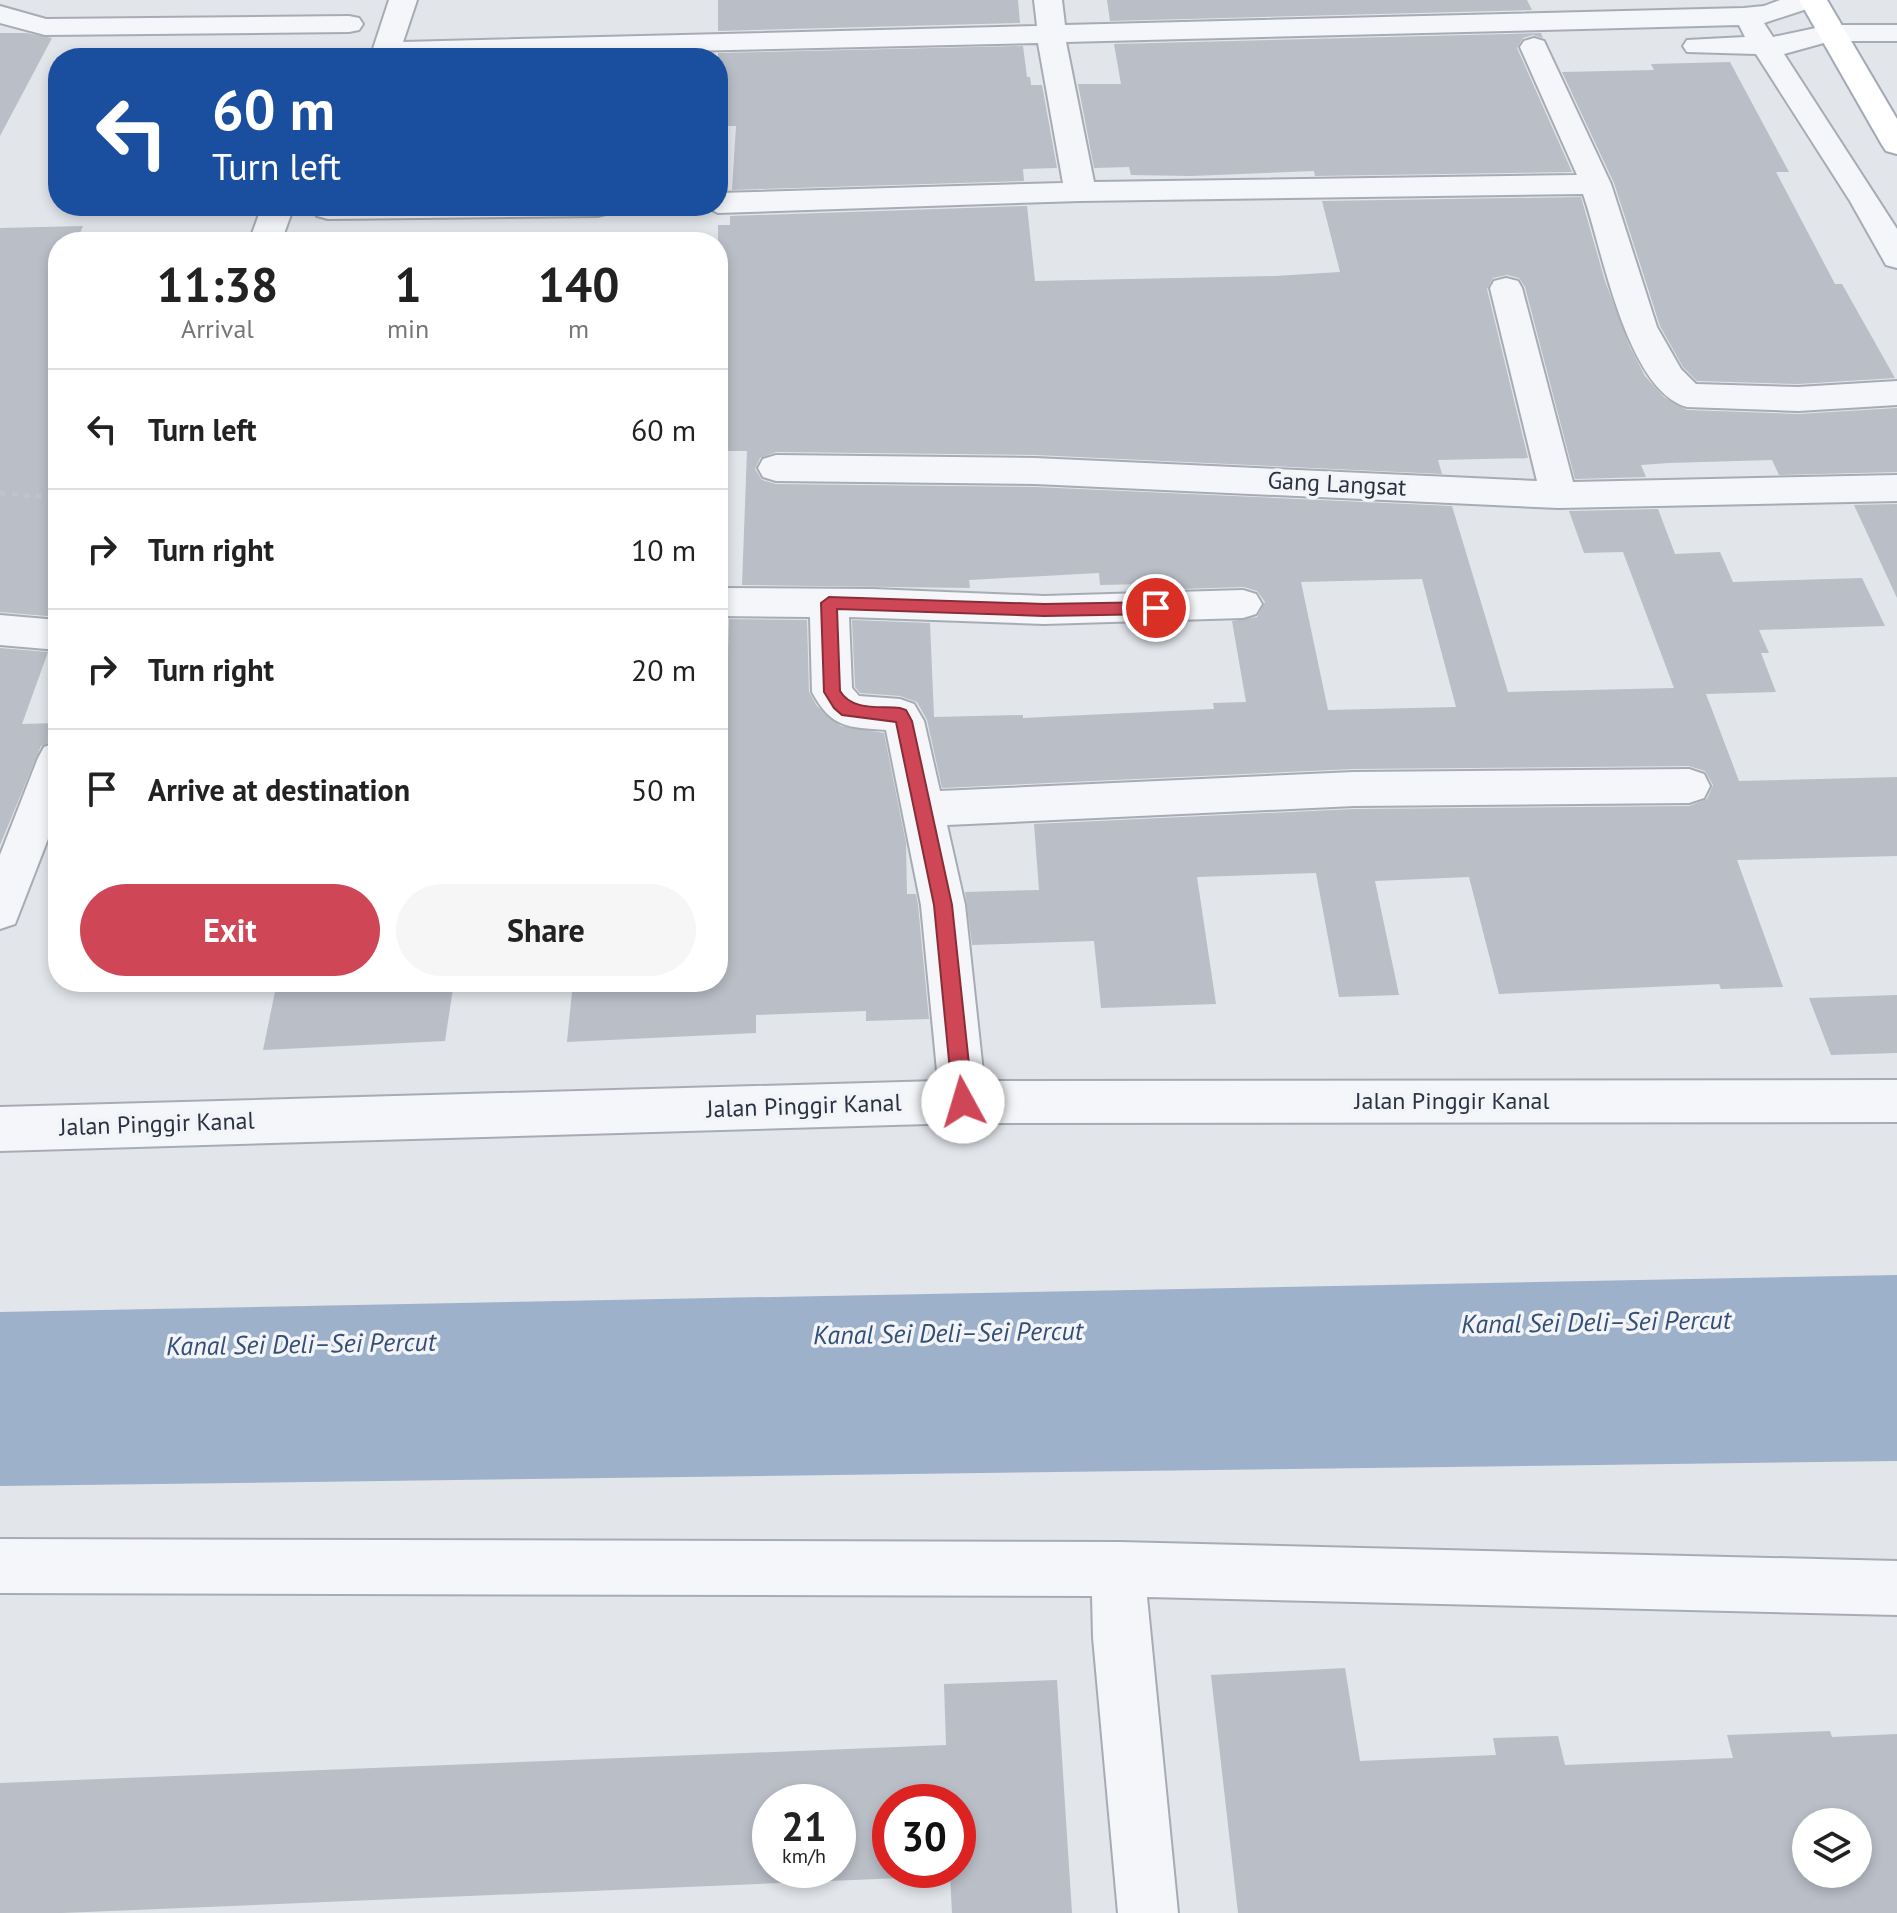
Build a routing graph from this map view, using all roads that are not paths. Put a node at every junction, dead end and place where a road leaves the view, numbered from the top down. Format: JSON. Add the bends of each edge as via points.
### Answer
{"nodes":[{"id":1,"x":403,"y":0,"type":"edge"},
{"id":2,"x":1048,"y":0,"type":"edge"},
{"id":3,"x":1806,"y":0,"type":"edge"},
{"id":4,"x":1813,"y":0,"type":"edge"},
{"id":5,"x":1740,"y":8,"type":"edge"},
{"id":6,"x":1,"y":16,"type":"edge"},
{"id":7,"x":348,"y":23,"type":"edge"},
{"id":8,"x":1830,"y":33,"type":"junction"},
{"id":9,"x":1897,"y":33,"type":"edge"},
{"id":10,"x":1053,"y":46,"type":"junction"},
{"id":11,"x":1767,"y":46,"type":"junction"},
{"id":12,"x":1534,"y":47,"type":"junction"},
{"id":13,"x":1612,"y":47,"type":"dead end"},
{"id":14,"x":1674,"y":47,"type":"dead end"},
{"id":15,"x":387,"y":48,"type":"edge"},
{"id":16,"x":728,"y":50,"type":"edge"},
{"id":17,"x":728,"y":66,"type":"edge"},
{"id":18,"x":1897,"y":145,"type":"edge"},
{"id":19,"x":1596,"y":184,"type":"junction"},
{"id":20,"x":1080,"y":192,"type":"junction"},
{"id":21,"x":728,"y":203,"type":"edge"},
{"id":22,"x":1897,"y":258,"type":"edge"},
{"id":23,"x":1506,"y":288,"type":"dead end"},
{"id":24,"x":1897,"y":393,"type":"edge"},
{"id":25,"x":776,"y":468,"type":"dead end"},
{"id":26,"x":1897,"y":488,"type":"edge"},
{"id":27,"x":1558,"y":495,"type":"junction"},
{"id":28,"x":728,"y":602,"type":"edge"},
{"id":29,"x":829,"y":603,"type":"junction"},
{"id":30,"x":1243,"y":604,"type":"dead end"},
{"id":31,"x":0,"y":630,"type":"edge"},
{"id":32,"x":48,"y":634,"type":"edge"},
{"id":33,"x":48,"y":784,"type":"edge"},
{"id":34,"x":1689,"y":786,"type":"dead end"},
{"id":35,"x":923,"y":809,"type":"junction"},
{"id":36,"x":0,"y":911,"type":"edge"},
{"id":37,"x":1897,"y":1101,"type":"edge"},
{"id":38,"x":963,"y":1102,"type":"junction"},
{"id":39,"x":0,"y":1129,"type":"edge"},
{"id":40,"x":0,"y":1566,"type":"edge"},
{"id":41,"x":1119,"y":1569,"type":"junction"},
{"id":42,"x":1897,"y":1588,"type":"edge"},
{"id":43,"x":1148,"y":1913,"type":"edge"}],
"edges":[{"from":1,"to":15,"type":"street"},
{"from":2,"to":10,"type":"street"},
{"from":3,"to":5,"type":"street","via":[[1768,14]]},
{"from":4,"to":8,"type":"main road"},
{"from":5,"to":10,"type":"street"},
{"from":5,"to":11,"type":"street"},
{"from":6,"to":7,"type":"street","via":[[45,27]]},
{"from":8,"to":9,"type":"street"},
{"from":8,"to":11,"type":"street"},
{"from":8,"to":18,"type":"main road"},
{"from":10,"to":12,"type":"street"},
{"from":10,"to":16,"type":"street"},
{"from":10,"to":17,"type":"street"},
{"from":10,"to":20,"type":"street"},
{"from":11,"to":14,"type":"street"},
{"from":11,"to":22,"type":"street"},
{"from":12,"to":13,"type":"street"},
{"from":12,"to":19,"type":"street"},
{"from":19,"to":20,"type":"street"},
{"from":19,"to":24,"type":"street","via":[[1638,320],[1674,386],[1687,395],[1798,399]]},
{"from":20,"to":21,"type":"street"},
{"from":23,"to":27,"type":"street"},
{"from":25,"to":27,"type":"street","name":"Gang Langsat","via":[[1035,471]]},
{"from":26,"to":27,"type":"street","name":"Gang Langsat"},
{"from":28,"to":29,"type":"street"},
{"from":29,"to":30,"type":"street","via":[[1044,610]]},
{"from":29,"to":35,"type":"street","via":[[832,692],[848,711],[900,715]]},
{"from":31,"to":32,"type":"street"},
{"from":33,"to":36,"type":"street"},
{"from":34,"to":35,"type":"street","via":[[1366,789]]},
{"from":35,"to":38,"type":"street","via":[[943,905]]},
{"from":37,"to":38,"type":"street","name":"Jalan Pinggir Kanal"},
{"from":38,"to":39,"type":"street","name":"Jalan Pinggir Kanal"},
{"from":40,"to":41,"type":"street"},
{"from":41,"to":42,"type":"street"},
{"from":41,"to":43,"type":"street"}]}
